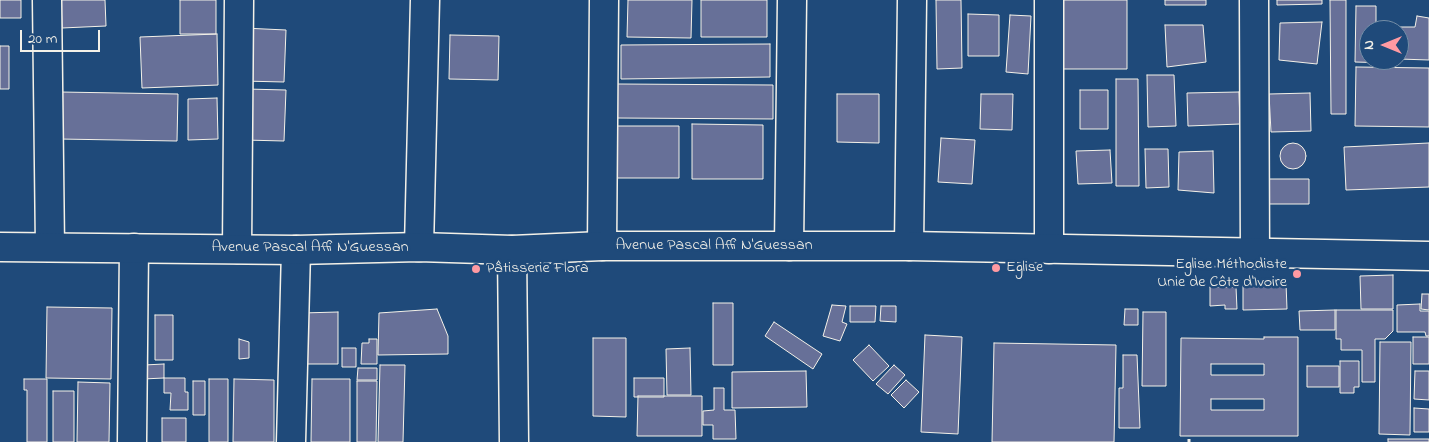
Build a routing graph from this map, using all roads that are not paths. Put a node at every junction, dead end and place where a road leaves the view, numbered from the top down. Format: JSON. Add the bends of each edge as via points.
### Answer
{"nodes":[{"id":1,"x":47,"y":0,"type":"edge"},
{"id":2,"x":238,"y":0,"type":"edge"},
{"id":3,"x":425,"y":0,"type":"edge"},
{"id":4,"x":604,"y":0,"type":"edge"},
{"id":5,"x":792,"y":0,"type":"edge"},
{"id":6,"x":912,"y":0,"type":"edge"},
{"id":7,"x":1049,"y":0,"type":"edge"},
{"id":8,"x":1254,"y":0,"type":"edge"},
{"id":9,"x":602,"y":246,"type":"junction"},
{"id":10,"x":789,"y":246,"type":"junction"},
{"id":11,"x":909,"y":246,"type":"junction"},
{"id":12,"x":0,"y":247,"type":"edge"},
{"id":13,"x":50,"y":247,"type":"junction"},
{"id":14,"x":419,"y":247,"type":"junction"},
{"id":15,"x":134,"y":248,"type":"junction"},
{"id":16,"x":237,"y":249,"type":"junction"},
{"id":17,"x":1049,"y":249,"type":"junction"},
{"id":18,"x":296,"y":250,"type":"junction"},
{"id":19,"x":512,"y":250,"type":"junction"},
{"id":20,"x":1255,"y":254,"type":"junction"},
{"id":21,"x":1429,"y":256,"type":"edge"},
{"id":22,"x":132,"y":442,"type":"edge"},
{"id":23,"x":291,"y":442,"type":"edge"},
{"id":24,"x":514,"y":442,"type":"edge"}],
"edges":[{"from":1,"to":13,"type":"street"},
{"from":2,"to":16,"type":"street"},
{"from":3,"to":14,"type":"street"},
{"from":4,"to":9,"type":"street"},
{"from":5,"to":10,"type":"street"},
{"from":6,"to":11,"type":"street"},
{"from":7,"to":17,"type":"street"},
{"from":8,"to":20,"type":"street"},
{"from":9,"to":10,"type":"street","name":"Avenue Pascal Affi N'Guessan"},
{"from":9,"to":19,"type":"street","name":"Avenue Pascal Affi N'Guessan"},
{"from":10,"to":11,"type":"street","name":"Avenue Pascal Affi N'Guessan"},
{"from":11,"to":17,"type":"street","name":"Avenue Pascal Affi N'Guessan"},
{"from":12,"to":13,"type":"street","name":"Avenue Pascal Affi N'Guessan"},
{"from":13,"to":15,"type":"street","name":"Avenue Pascal Affi N'Guessan"},
{"from":14,"to":18,"type":"street","name":"Avenue Pascal Affi N'Guessan"},
{"from":14,"to":19,"type":"street","name":"Avenue Pascal Affi N'Guessan"},
{"from":15,"to":16,"type":"street","name":"Avenue Pascal Affi N'Guessan"},
{"from":15,"to":22,"type":"street"},
{"from":16,"to":18,"type":"street","name":"Avenue Pascal Affi N'Guessan"},
{"from":17,"to":20,"type":"street","name":"Avenue Pascal Affi N'Guessan"},
{"from":18,"to":23,"type":"street"},
{"from":19,"to":24,"type":"street"},
{"from":20,"to":21,"type":"street","name":"Avenue Pascal Affi N'Guessan"}]}
